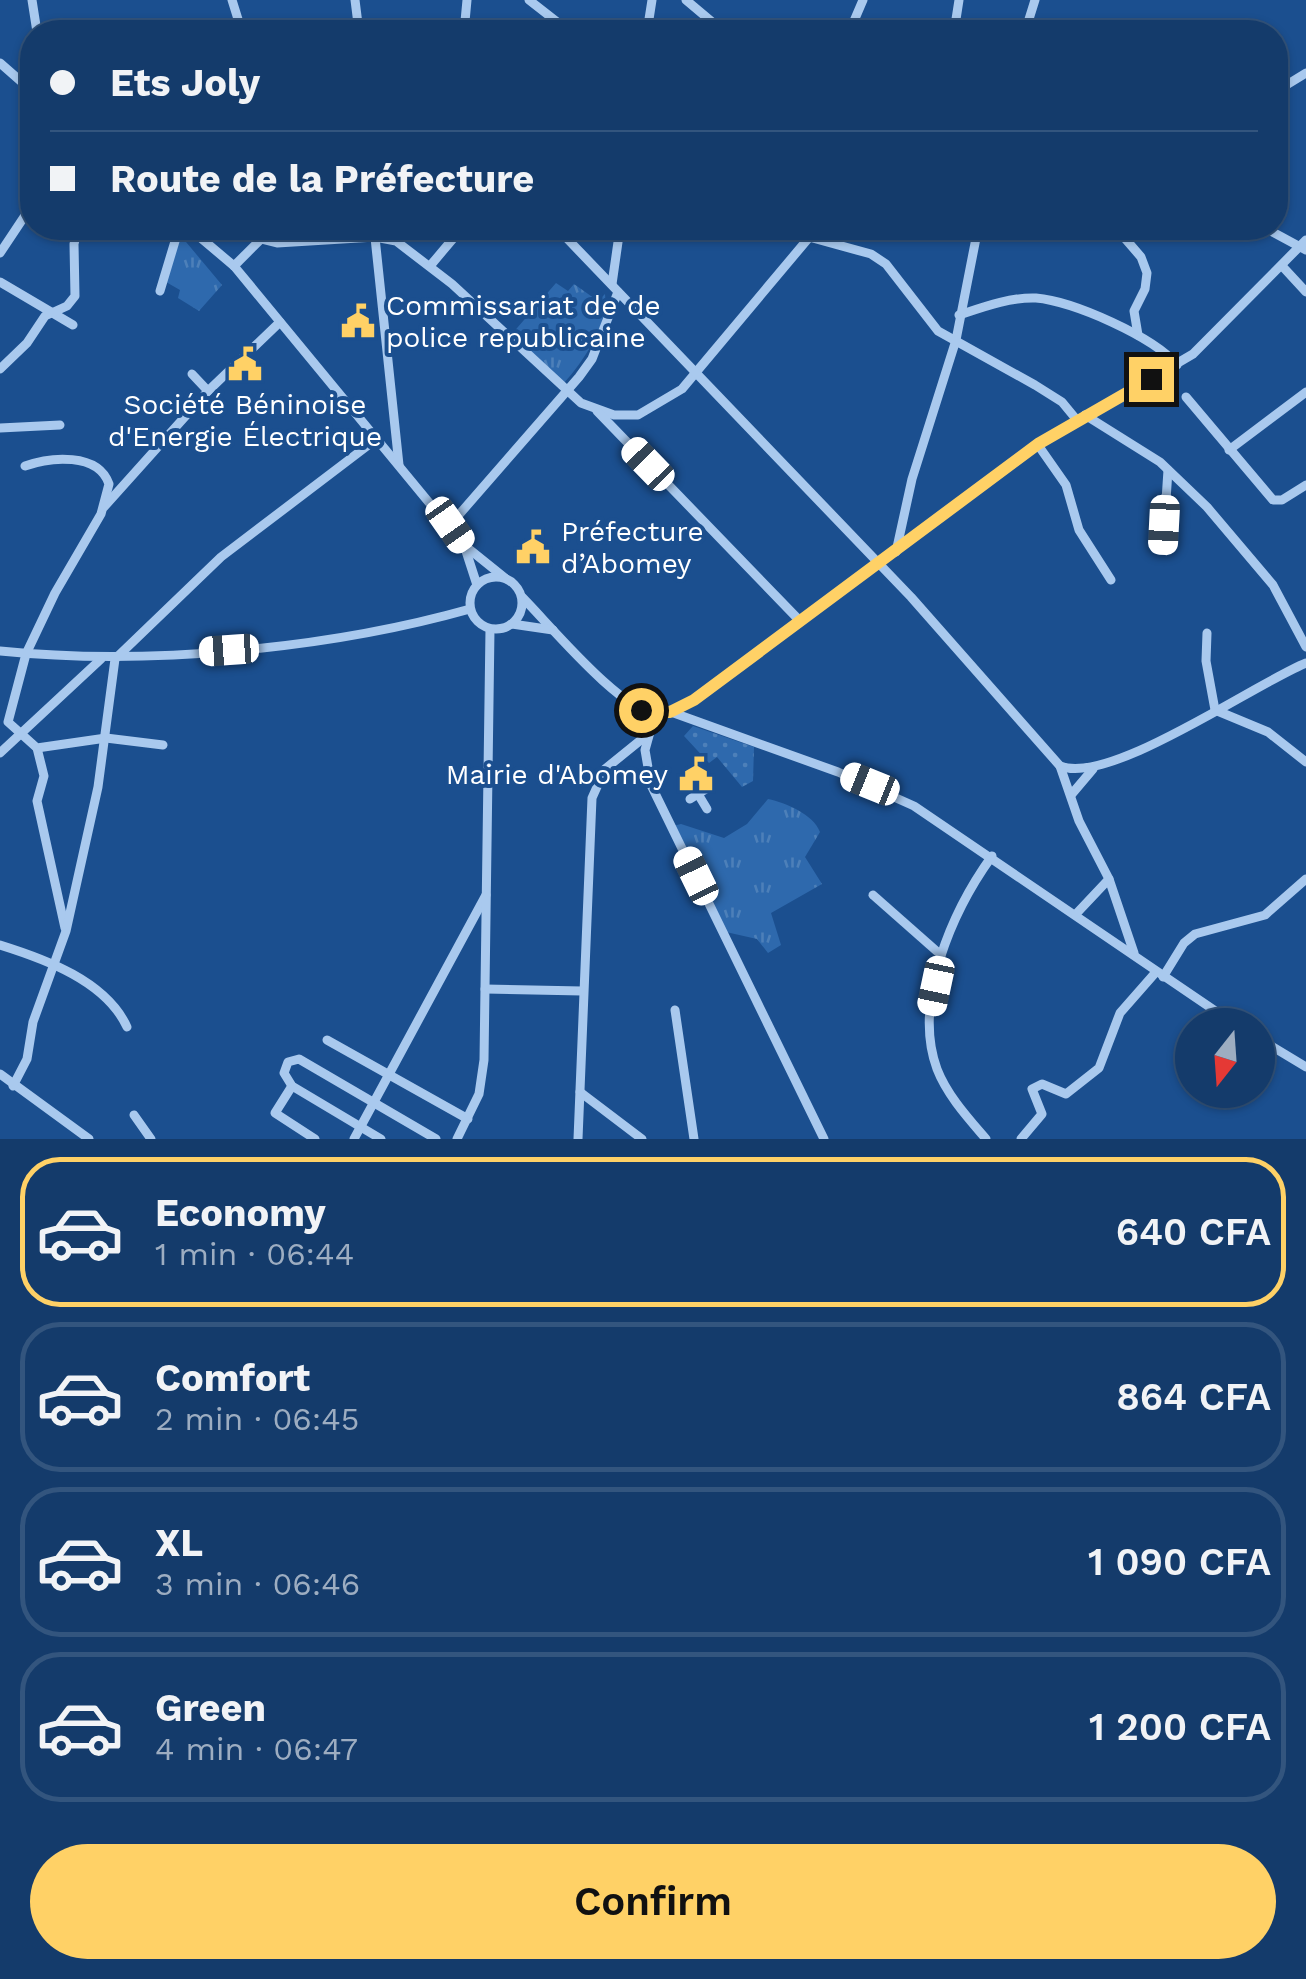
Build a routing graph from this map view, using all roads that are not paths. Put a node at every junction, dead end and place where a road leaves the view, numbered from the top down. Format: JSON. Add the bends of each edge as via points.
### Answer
{"nodes":[{"id":1,"x":529,"y":0,"type":"edge"},
{"id":2,"x":686,"y":0,"type":"edge"},
{"id":3,"x":555,"y":20,"type":"edge"},
{"id":4,"x":710,"y":20,"type":"edge"},
{"id":5,"x":0,"y":63,"type":"edge"},
{"id":6,"x":20,"y":80,"type":"edge"},
{"id":7,"x":20,"y":224,"type":"edge"},
{"id":8,"x":75,"y":240,"type":"edge"},
{"id":9,"x":175,"y":240,"type":"edge"},
{"id":10,"x":203,"y":240,"type":"edge"},
{"id":11,"x":261,"y":240,"type":"edge"},
{"id":12,"x":269,"y":240,"type":"edge"},
{"id":13,"x":322,"y":240,"type":"edge"},
{"id":14,"x":375,"y":240,"type":"edge"},
{"id":15,"x":394,"y":240,"type":"edge"},
{"id":16,"x":452,"y":240,"type":"edge"},
{"id":17,"x":568,"y":240,"type":"edge"},
{"id":18,"x":619,"y":240,"type":"edge"},
{"id":19,"x":807,"y":240,"type":"edge"},
{"id":20,"x":820,"y":240,"type":"edge"},
{"id":21,"x":975,"y":240,"type":"edge"},
{"id":22,"x":1126,"y":240,"type":"edge"},
{"id":23,"x":1304,"y":246,"type":"edge"},
{"id":24,"x":0,"y":253,"type":"edge"},
{"id":25,"x":234,"y":266,"type":"junction"},
{"id":26,"x":430,"y":266,"type":"junction"},
{"id":27,"x":1283,"y":267,"type":"junction"},
{"id":28,"x":0,"y":282,"type":"edge"},
{"id":29,"x":615,"y":288,"type":"junction"},
{"id":30,"x":160,"y":291,"type":"dead end"},
{"id":31,"x":1306,"y":292,"type":"edge"},
{"id":32,"x":55,"y":312,"type":"junction"},
{"id":33,"x":959,"y":315,"type":"junction"},
{"id":34,"x":280,"y":322,"type":"junction"},
{"id":35,"x":73,"y":325,"type":"dead end"},
{"id":36,"x":1138,"y":335,"type":"junction"},
{"id":37,"x":956,"y":340,"type":"junction"},
{"id":38,"x":1178,"y":365,"type":"junction"},
{"id":39,"x":0,"y":369,"type":"edge"},
{"id":40,"x":192,"y":374,"type":"dead end"},
{"id":41,"x":695,"y":374,"type":"junction"},
{"id":42,"x":208,"y":390,"type":"junction"},
{"id":43,"x":568,"y":392,"type":"junction"},
{"id":44,"x":1306,"y":392,"type":"edge"},
{"id":45,"x":1186,"y":396,"type":"dead end"},
{"id":46,"x":596,"y":411,"type":"junction"},
{"id":47,"x":1080,"y":417,"type":"junction"},
{"id":48,"x":60,"y":425,"type":"dead end"},
{"id":49,"x":0,"y":428,"type":"edge"},
{"id":50,"x":375,"y":440,"type":"junction"},
{"id":51,"x":1038,"y":444,"type":"junction"},
{"id":52,"x":1229,"y":450,"type":"junction"},
{"id":53,"x":399,"y":465,"type":"junction"},
{"id":54,"x":25,"y":466,"type":"dead end"},
{"id":55,"x":1168,"y":470,"type":"junction"},
{"id":56,"x":1306,"y":485,"type":"edge"},
{"id":57,"x":104,"y":507,"type":"junction"},
{"id":58,"x":450,"y":525,"type":"junction"},
{"id":59,"x":464,"y":545,"type":"junction"},
{"id":60,"x":1163,"y":546,"type":"dead end"},
{"id":61,"x":896,"y":552,"type":"junction"},
{"id":62,"x":879,"y":563,"type":"junction"},
{"id":63,"x":505,"y":578,"type":"junction"},
{"id":64,"x":1111,"y":580,"type":"dead end"},
{"id":65,"x":477,"y":585,"type":"junction"},
{"id":66,"x":522,"y":597,"type":"junction"},
{"id":67,"x":470,"y":609,"type":"junction"},
{"id":68,"x":800,"y":621,"type":"junction"},
{"id":69,"x":512,"y":624,"type":"junction"},
{"id":70,"x":490,"y":629,"type":"junction"},
{"id":71,"x":556,"y":631,"type":"junction"},
{"id":72,"x":1207,"y":633,"type":"dead end"},
{"id":73,"x":1306,"y":647,"type":"edge"},
{"id":74,"x":0,"y":651,"type":"edge"},
{"id":75,"x":26,"y":654,"type":"junction"},
{"id":76,"x":102,"y":659,"type":"junction"},
{"id":77,"x":115,"y":659,"type":"junction"},
{"id":78,"x":1306,"y":663,"type":"edge"},
{"id":79,"x":1215,"y":710,"type":"junction"},
{"id":80,"x":670,"y":712,"type":"junction"},
{"id":81,"x":656,"y":714,"type":"junction"},
{"id":82,"x":647,"y":734,"type":"junction"},
{"id":83,"x":19,"y":735,"type":"junction"},
{"id":84,"x":106,"y":738,"type":"junction"},
{"id":85,"x":163,"y":745,"type":"dead end"},
{"id":86,"x":38,"y":748,"type":"junction"},
{"id":87,"x":0,"y":753,"type":"edge"},
{"id":88,"x":1306,"y":762,"type":"edge"},
{"id":89,"x":1060,"y":766,"type":"junction"},
{"id":90,"x":1095,"y":768,"type":"junction"},
{"id":91,"x":698,"y":794,"type":"dead end"},
{"id":92,"x":1071,"y":796,"type":"junction"},
{"id":93,"x":707,"y":809,"type":"dead end"},
{"id":94,"x":992,"y":856,"type":"junction"},
{"id":95,"x":1109,"y":878,"type":"junction"},
{"id":96,"x":1306,"y":879,"type":"edge"},
{"id":97,"x":487,"y":893,"type":"junction"},
{"id":98,"x":873,"y":895,"type":"dead end"},
{"id":99,"x":1076,"y":914,"type":"junction"},
{"id":100,"x":66,"y":931,"type":"junction"},
{"id":101,"x":0,"y":944,"type":"edge"},
{"id":102,"x":1134,"y":953,"type":"junction"},
{"id":103,"x":941,"y":956,"type":"junction"},
{"id":104,"x":56,"y":964,"type":"junction"},
{"id":105,"x":1159,"y":974,"type":"junction"},
{"id":106,"x":485,"y":989,"type":"junction"},
{"id":107,"x":582,"y":991,"type":"junction"},
{"id":108,"x":1210,"y":1008,"type":"edge"},
{"id":109,"x":675,"y":1010,"type":"dead end"},
{"id":110,"x":126,"y":1027,"type":"dead end"},
{"id":111,"x":327,"y":1040,"type":"dead end"},
{"id":112,"x":1275,"y":1049,"type":"edge"},
{"id":113,"x":1306,"y":1068,"type":"edge"},
{"id":114,"x":392,"y":1072,"type":"junction"},
{"id":115,"x":0,"y":1074,"type":"edge"},
{"id":116,"x":13,"y":1086,"type":"junction"},
{"id":117,"x":292,"y":1086,"type":"junction"},
{"id":118,"x":580,"y":1092,"type":"junction"},
{"id":119,"x":376,"y":1102,"type":"junction"},
{"id":120,"x":134,"y":1115,"type":"dead end"},
{"id":121,"x":468,"y":1119,"type":"junction"},
{"id":122,"x":361,"y":1127,"type":"junction"},
{"id":123,"x":89,"y":1139,"type":"edge"},
{"id":124,"x":151,"y":1139,"type":"edge"},
{"id":125,"x":315,"y":1139,"type":"edge"},
{"id":126,"x":354,"y":1139,"type":"edge"},
{"id":127,"x":381,"y":1139,"type":"edge"},
{"id":128,"x":436,"y":1139,"type":"edge"},
{"id":129,"x":457,"y":1139,"type":"edge"},
{"id":130,"x":578,"y":1139,"type":"edge"},
{"id":131,"x":642,"y":1139,"type":"edge"},
{"id":132,"x":694,"y":1139,"type":"edge"},
{"id":133,"x":824,"y":1139,"type":"edge"},
{"id":134,"x":986,"y":1139,"type":"edge"},
{"id":135,"x":1020,"y":1139,"type":"edge"}],
"edges":[{"from":1,"to":3,"type":"street"},
{"from":2,"to":4,"type":"street"},
{"from":5,"to":6,"type":"street"},
{"from":7,"to":24,"type":"street"},
{"from":8,"to":32,"type":"street","via":[[75,296]]},
{"from":9,"to":30,"type":"street"},
{"from":10,"to":25,"type":"street"},
{"from":11,"to":25,"type":"street"},
{"from":12,"to":13,"type":"street"},
{"from":14,"to":53,"type":"street"},
{"from":15,"to":26,"type":"street"},
{"from":16,"to":26,"type":"street"},
{"from":17,"to":29,"type":"street"},
{"from":18,"to":29,"type":"street"},
{"from":19,"to":41,"type":"street"},
{"from":20,"to":37,"type":"street","via":[[886,264],[938,331]]},
{"from":21,"to":33,"type":"street"},
{"from":22,"to":36,"type":"street","via":[[1147,273],[1134,312]]},
{"from":23,"to":27,"type":"street"},
{"from":25,"to":34,"type":"street"},
{"from":26,"to":43,"type":"street"},
{"from":27,"to":31,"type":"street"},
{"from":27,"to":38,"type":"street"},
{"from":28,"to":32,"type":"street"},
{"from":29,"to":41,"type":"street"},
{"from":29,"to":43,"type":"street","via":[[592,358]]},
{"from":32,"to":35,"type":"street"},
{"from":32,"to":39,"type":"street"},
{"from":33,"to":36,"type":"street","via":[[1036,298]]},
{"from":33,"to":37,"type":"street"},
{"from":34,"to":42,"type":"street"},
{"from":34,"to":50,"type":"street"},
{"from":36,"to":38,"type":"street"},
{"from":37,"to":47,"type":"street"},
{"from":37,"to":61,"type":"street"},
{"from":38,"to":47,"type":"street"},
{"from":40,"to":42,"type":"street"},
{"from":41,"to":46,"type":"street","via":[[638,415]]},
{"from":41,"to":62,"type":"street"},
{"from":42,"to":57,"type":"street"},
{"from":43,"to":46,"type":"street"},
{"from":43,"to":58,"type":"street"},
{"from":44,"to":52,"type":"street"},
{"from":45,"to":52,"type":"street"},
{"from":46,"to":68,"type":"street"},
{"from":47,"to":51,"type":"street"},
{"from":47,"to":55,"type":"street"},
{"from":48,"to":49,"type":"street"},
{"from":50,"to":53,"type":"street"},
{"from":50,"to":77,"type":"street","via":[[220,557]]},
{"from":51,"to":61,"type":"street"},
{"from":51,"to":64,"type":"street","via":[[1066,484],[1079,530]]},
{"from":52,"to":56,"type":"street","via":[[1273,500]]},
{"from":53,"to":58,"type":"street"},
{"from":54,"to":57,"type":"street","via":[[60,458],[98,468],[108,482]]},
{"from":55,"to":60,"type":"street"},
{"from":55,"to":73,"type":"street","via":[[1252,556]]},
{"from":57,"to":75,"type":"street"},
{"from":58,"to":59,"type":"street"},
{"from":59,"to":63,"type":"street"},
{"from":59,"to":65,"type":"street"},
{"from":61,"to":62,"type":"street"},
{"from":62,"to":68,"type":"street"},
{"from":62,"to":89,"type":"street"},
{"from":63,"to":65,"type":"street"},
{"from":63,"to":66,"type":"street"},
{"from":65,"to":67,"type":"street"},
{"from":66,"to":69,"type":"street"},
{"from":66,"to":71,"type":"street"},
{"from":67,"to":70,"type":"street"},
{"from":67,"to":77,"type":"street","via":[[364,632]]},
{"from":68,"to":80,"type":"street"},
{"from":69,"to":70,"type":"street"},
{"from":69,"to":71,"type":"street"},
{"from":70,"to":97,"type":"street"},
{"from":71,"to":81,"type":"street","via":[[631,705]]},
{"from":72,"to":79,"type":"street"},
{"from":74,"to":75,"type":"street"},
{"from":75,"to":76,"type":"street"},
{"from":75,"to":83,"type":"street","via":[[7,717]]},
{"from":76,"to":77,"type":"street"},
{"from":76,"to":83,"type":"street"},
{"from":77,"to":84,"type":"street"},
{"from":78,"to":79,"type":"street"},
{"from":79,"to":88,"type":"street","via":[[1268,732]]},
{"from":79,"to":90,"type":"street"},
{"from":80,"to":81,"type":"street"},
{"from":80,"to":94,"type":"street","via":[[870,784]]},
{"from":81,"to":82,"type":"street"},
{"from":82,"to":107,"type":"street","via":[[606,770],[592,798]]},
{"from":82,"to":133,"type":"street","via":[[651,785]]},
{"from":83,"to":86,"type":"street"},
{"from":83,"to":87,"type":"street"},
{"from":84,"to":85,"type":"street"},
{"from":84,"to":86,"type":"street"},
{"from":84,"to":100,"type":"street"},
{"from":86,"to":100,"type":"street","via":[[44,776],[38,800]]},
{"from":89,"to":90,"type":"street"},
{"from":89,"to":92,"type":"street"},
{"from":90,"to":92,"type":"street"},
{"from":91,"to":93,"type":"street"},
{"from":92,"to":95,"type":"street"},
{"from":94,"to":99,"type":"street"},
{"from":94,"to":103,"type":"street","via":[[956,911]]},
{"from":95,"to":99,"type":"street"},
{"from":95,"to":102,"type":"street"},
{"from":96,"to":105,"type":"street","via":[[1265,915],[1194,934]]},
{"from":97,"to":106,"type":"street"},
{"from":97,"to":114,"type":"street"},
{"from":98,"to":103,"type":"street"},
{"from":99,"to":102,"type":"street"},
{"from":100,"to":104,"type":"street"},
{"from":101,"to":104,"type":"street"},
{"from":102,"to":105,"type":"street"},
{"from":103,"to":134,"type":"street","via":[[930,1027],[936,1068]]},
{"from":104,"to":110,"type":"street","via":[[114,1008]]},
{"from":104,"to":116,"type":"street"},
{"from":105,"to":108,"type":"street"},
{"from":105,"to":135,"type":"street","via":[[1120,1013],[1093,1076],[1066,1094],[1042,1084],[1032,1088],[1042,1114]]},
{"from":106,"to":107,"type":"street"},
{"from":106,"to":121,"type":"street","via":[[482,1078]]},
{"from":107,"to":118,"type":"street"},
{"from":109,"to":132,"type":"street"},
{"from":111,"to":114,"type":"street"},
{"from":112,"to":113,"type":"street"},
{"from":114,"to":119,"type":"street"},
{"from":114,"to":121,"type":"street"},
{"from":115,"to":116,"type":"street"},
{"from":116,"to":123,"type":"street"},
{"from":117,"to":119,"type":"street","via":[[285,1067],[300,1059]]},
{"from":117,"to":122,"type":"street"},
{"from":117,"to":125,"type":"street","via":[[275,1113]]},
{"from":118,"to":130,"type":"street"},
{"from":118,"to":131,"type":"street"},
{"from":119,"to":122,"type":"street"},
{"from":119,"to":128,"type":"street"},
{"from":120,"to":124,"type":"street"},
{"from":121,"to":129,"type":"street"},
{"from":122,"to":126,"type":"street"},
{"from":122,"to":127,"type":"street"}]}
